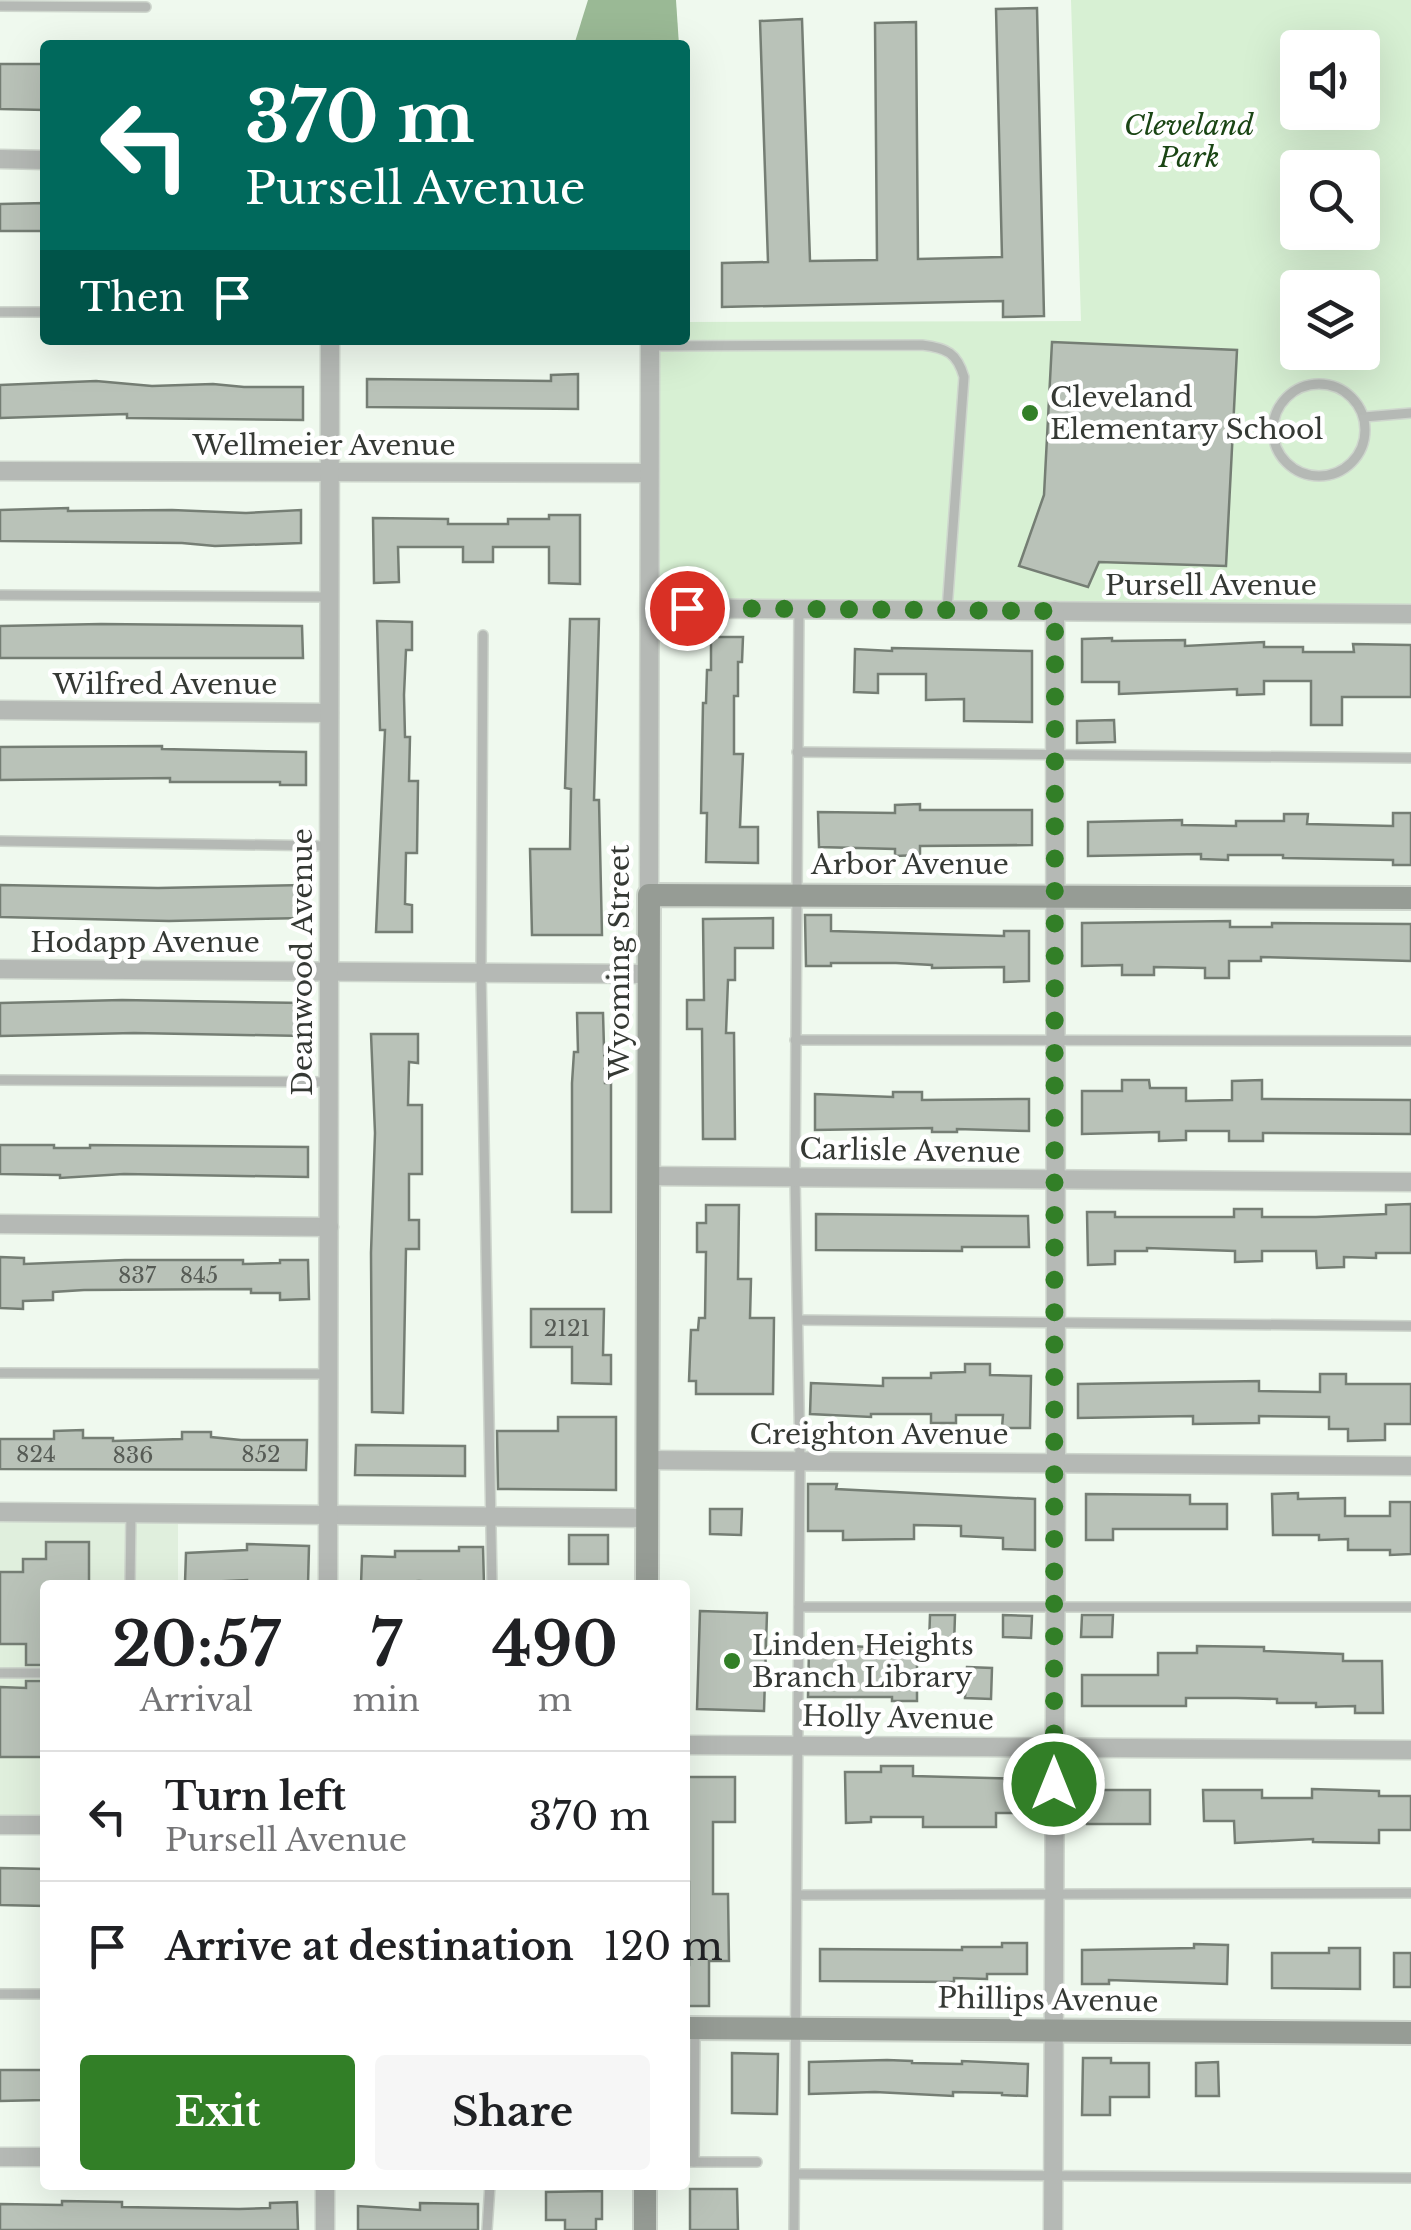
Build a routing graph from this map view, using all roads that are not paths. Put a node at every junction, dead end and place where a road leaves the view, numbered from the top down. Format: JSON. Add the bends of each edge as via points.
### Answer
{"nodes":[{"id":1,"x":0,"y":6,"type":"edge"},
{"id":2,"x":146,"y":7,"type":"dead end"},
{"id":3,"x":0,"y":159,"type":"edge"},
{"id":4,"x":40,"y":160,"type":"edge"},
{"id":5,"x":0,"y":312,"type":"edge"},
{"id":6,"x":40,"y":312,"type":"edge"},
{"id":7,"x":690,"y":343,"type":"edge"},
{"id":8,"x":330,"y":345,"type":"edge"},
{"id":9,"x":650,"y":345,"type":"edge"},
{"id":10,"x":1411,"y":413,"type":"edge"},
{"id":11,"x":1364,"y":417,"type":"junction"},
{"id":12,"x":0,"y":471,"type":"edge"},
{"id":13,"x":330,"y":472,"type":"junction"},
{"id":14,"x":649,"y":473,"type":"junction"},
{"id":15,"x":0,"y":594,"type":"edge"},
{"id":16,"x":330,"y":596,"type":"junction"},
{"id":17,"x":650,"y":608,"type":"junction"},
{"id":18,"x":799,"y":609,"type":"junction"},
{"id":19,"x":947,"y":610,"type":"junction"},
{"id":20,"x":1055,"y":611,"type":"junction"},
{"id":21,"x":1411,"y":614,"type":"edge"},
{"id":22,"x":483,"y":636,"type":"dead end"},
{"id":23,"x":0,"y":710,"type":"edge"},
{"id":24,"x":329,"y":713,"type":"junction"},
{"id":25,"x":797,"y":752,"type":"junction"},
{"id":26,"x":1055,"y":754,"type":"junction"},
{"id":27,"x":1411,"y":758,"type":"edge"},
{"id":28,"x":0,"y":840,"type":"edge"},
{"id":29,"x":329,"y":846,"type":"junction"},
{"id":30,"x":796,"y":894,"type":"junction"},
{"id":31,"x":1056,"y":894,"type":"junction"},
{"id":32,"x":649,"y":895,"type":"junction"},
{"id":33,"x":1411,"y":898,"type":"edge"},
{"id":34,"x":0,"y":969,"type":"edge"},
{"id":35,"x":330,"y":971,"type":"junction"},
{"id":36,"x":482,"y":971,"type":"junction"},
{"id":37,"x":649,"y":974,"type":"junction"},
{"id":38,"x":795,"y":1040,"type":"junction"},
{"id":39,"x":1411,"y":1041,"type":"edge"},
{"id":40,"x":1055,"y":1042,"type":"junction"},
{"id":41,"x":0,"y":1080,"type":"edge"},
{"id":42,"x":329,"y":1082,"type":"junction"},
{"id":43,"x":648,"y":1176,"type":"junction"},
{"id":44,"x":795,"y":1177,"type":"junction"},
{"id":45,"x":1056,"y":1180,"type":"junction"},
{"id":46,"x":1411,"y":1182,"type":"edge"},
{"id":47,"x":0,"y":1224,"type":"edge"},
{"id":48,"x":329,"y":1227,"type":"junction"},
{"id":49,"x":798,"y":1320,"type":"junction"},
{"id":50,"x":1056,"y":1323,"type":"junction"},
{"id":51,"x":1411,"y":1326,"type":"edge"},
{"id":52,"x":0,"y":1373,"type":"edge"},
{"id":53,"x":329,"y":1374,"type":"junction"},
{"id":54,"x":647,"y":1460,"type":"junction"},
{"id":55,"x":800,"y":1461,"type":"junction"},
{"id":56,"x":1056,"y":1462,"type":"junction"},
{"id":57,"x":1411,"y":1466,"type":"edge"},
{"id":58,"x":0,"y":1512,"type":"edge"},
{"id":59,"x":131,"y":1513,"type":"junction"},
{"id":60,"x":328,"y":1515,"type":"junction"},
{"id":61,"x":492,"y":1517,"type":"junction"},
{"id":62,"x":647,"y":1518,"type":"junction"},
{"id":63,"x":130,"y":1580,"type":"edge"},
{"id":64,"x":328,"y":1580,"type":"edge"},
{"id":65,"x":492,"y":1580,"type":"edge"},
{"id":66,"x":647,"y":1580,"type":"edge"},
{"id":67,"x":1054,"y":1606,"type":"junction"},
{"id":68,"x":798,"y":1607,"type":"junction"},
{"id":69,"x":1411,"y":1607,"type":"edge"},
{"id":70,"x":0,"y":1673,"type":"edge"},
{"id":71,"x":40,"y":1673,"type":"edge"},
{"id":72,"x":797,"y":1744,"type":"junction"},
{"id":73,"x":690,"y":1745,"type":"edge"},
{"id":74,"x":1054,"y":1747,"type":"junction"},
{"id":75,"x":1411,"y":1750,"type":"edge"},
{"id":76,"x":0,"y":1825,"type":"edge"},
{"id":77,"x":40,"y":1826,"type":"edge"},
{"id":78,"x":1411,"y":1892,"type":"edge"},
{"id":79,"x":1054,"y":1893,"type":"junction"},
{"id":80,"x":797,"y":1894,"type":"junction"},
{"id":81,"x":0,"y":1994,"type":"edge"},
{"id":82,"x":40,"y":1994,"type":"edge"},
{"id":83,"x":690,"y":2028,"type":"edge"},
{"id":84,"x":797,"y":2028,"type":"junction"},
{"id":85,"x":1054,"y":2031,"type":"junction"},
{"id":86,"x":1411,"y":2033,"type":"edge"},
{"id":87,"x":0,"y":2157,"type":"edge"},
{"id":88,"x":40,"y":2157,"type":"edge"},
{"id":89,"x":690,"y":2162,"type":"edge"},
{"id":90,"x":757,"y":2162,"type":"dead end"},
{"id":91,"x":1053,"y":2173,"type":"junction"},
{"id":92,"x":795,"y":2174,"type":"junction"},
{"id":93,"x":1411,"y":2178,"type":"edge"},
{"id":94,"x":325,"y":2190,"type":"edge"},
{"id":95,"x":490,"y":2190,"type":"edge"},
{"id":96,"x":645,"y":2190,"type":"edge"},
{"id":97,"x":326,"y":2230,"type":"edge"},
{"id":98,"x":486,"y":2230,"type":"edge"},
{"id":99,"x":645,"y":2230,"type":"edge"},
{"id":100,"x":794,"y":2230,"type":"edge"},
{"id":101,"x":1052,"y":2230,"type":"edge"}],
"edges":[{"from":1,"to":2,"type":"lane"},
{"from":3,"to":4,"type":"street"},
{"from":5,"to":6,"type":"lane"},
{"from":7,"to":19,"type":"lane","via":[[922,345],[943,347],[958,358],[964,377]]},
{"from":8,"to":13,"type":"street","name":"Deanwood Avenue"},
{"from":9,"to":14,"type":"street","name":"Wyoming Street"},
{"from":10,"to":11,"type":"lane"},
{"from":11,"to":11,"type":"lane","via":[[1347,392],[1333,385],[1303,386],[1279,405],[1272,435],[1298,472],[1328,476],[1354,460],[1366,432]]},
{"from":12,"to":13,"type":"street","name":"Wellmeier Avenue"},
{"from":13,"to":14,"type":"street","name":"Wellmeier Avenue"},
{"from":13,"to":16,"type":"street","name":"Deanwood Avenue"},
{"from":14,"to":17,"type":"street","name":"Wyoming Street"},
{"from":15,"to":16,"type":"lane"},
{"from":16,"to":24,"type":"street","name":"Deanwood Avenue"},
{"from":17,"to":18,"type":"street","name":"Pursell Avenue"},
{"from":17,"to":32,"type":"street","name":"Wyoming Street"},
{"from":18,"to":19,"type":"street","name":"Pursell Avenue"},
{"from":18,"to":25,"type":"lane"},
{"from":19,"to":20,"type":"street","name":"Pursell Avenue"},
{"from":20,"to":21,"type":"street","name":"Pursell Avenue"},
{"from":20,"to":26,"type":"street"},
{"from":22,"to":36,"type":"lane"},
{"from":23,"to":24,"type":"street","name":"Wilfred Avenue"},
{"from":24,"to":29,"type":"street","name":"Deanwood Avenue"},
{"from":25,"to":26,"type":"lane"},
{"from":25,"to":30,"type":"lane"},
{"from":26,"to":27,"type":"lane"},
{"from":26,"to":31,"type":"street"},
{"from":28,"to":29,"type":"lane"},
{"from":29,"to":35,"type":"street","name":"Deanwood Avenue"},
{"from":30,"to":31,"type":"street","name":"Arbor Avenue"},
{"from":30,"to":32,"type":"street","name":"Arbor Avenue"},
{"from":30,"to":38,"type":"lane"},
{"from":31,"to":33,"type":"street","name":"Arbor Avenue"},
{"from":31,"to":40,"type":"street"},
{"from":32,"to":37,"type":"street","name":"Wyoming Street"},
{"from":34,"to":35,"type":"street","name":"Hodapp Avenue"},
{"from":35,"to":36,"type":"street","name":"Hodapp Avenue"},
{"from":35,"to":42,"type":"street","name":"Deanwood Avenue"},
{"from":36,"to":37,"type":"street","name":"Hodapp Avenue"},
{"from":36,"to":61,"type":"lane"},
{"from":37,"to":43,"type":"street","name":"Wyoming Street"},
{"from":38,"to":40,"type":"lane"},
{"from":38,"to":44,"type":"lane"},
{"from":39,"to":40,"type":"lane"},
{"from":40,"to":45,"type":"street"},
{"from":41,"to":42,"type":"lane"},
{"from":42,"to":48,"type":"street","name":"Deanwood Avenue"},
{"from":43,"to":44,"type":"street","name":"Carlisle Avenue"},
{"from":43,"to":54,"type":"street","name":"Wyoming Street"},
{"from":44,"to":45,"type":"street","name":"Carlisle Avenue"},
{"from":44,"to":49,"type":"lane"},
{"from":45,"to":46,"type":"street","name":"Carlisle Avenue"},
{"from":45,"to":50,"type":"street"},
{"from":47,"to":48,"type":"street"},
{"from":48,"to":53,"type":"street","name":"Deanwood Avenue"},
{"from":49,"to":50,"type":"lane"},
{"from":49,"to":55,"type":"lane"},
{"from":50,"to":51,"type":"lane"},
{"from":50,"to":56,"type":"street"},
{"from":52,"to":53,"type":"lane"},
{"from":53,"to":60,"type":"street","name":"Deanwood Avenue"},
{"from":54,"to":55,"type":"street","name":"Creighton Avenue"},
{"from":54,"to":62,"type":"street","name":"Wyoming Street"},
{"from":55,"to":56,"type":"street","name":"Creighton Avenue"},
{"from":55,"to":68,"type":"lane"},
{"from":56,"to":57,"type":"street","name":"Creighton Avenue"},
{"from":56,"to":67,"type":"street"},
{"from":58,"to":59,"type":"street"},
{"from":59,"to":60,"type":"street"},
{"from":59,"to":63,"type":"lane"},
{"from":60,"to":61,"type":"street"},
{"from":60,"to":64,"type":"street","name":"Deanwood Avenue"},
{"from":61,"to":62,"type":"street"},
{"from":61,"to":65,"type":"lane"},
{"from":62,"to":66,"type":"street","name":"Wyoming Street"},
{"from":67,"to":68,"type":"lane"},
{"from":67,"to":69,"type":"lane"},
{"from":67,"to":74,"type":"street"},
{"from":68,"to":72,"type":"lane"},
{"from":70,"to":71,"type":"lane"},
{"from":72,"to":73,"type":"street","name":"Holly Avenue"},
{"from":72,"to":74,"type":"street","name":"Holly Avenue"},
{"from":72,"to":80,"type":"lane"},
{"from":74,"to":75,"type":"street","name":"Holly Avenue"},
{"from":74,"to":79,"type":"street"},
{"from":76,"to":77,"type":"street"},
{"from":78,"to":79,"type":"lane"},
{"from":79,"to":80,"type":"lane"},
{"from":79,"to":85,"type":"street"},
{"from":80,"to":84,"type":"lane"},
{"from":81,"to":82,"type":"lane"},
{"from":83,"to":84,"type":"street","name":"Phillips Avenue"},
{"from":84,"to":85,"type":"street","name":"Phillips Avenue"},
{"from":84,"to":92,"type":"lane"},
{"from":85,"to":86,"type":"street","name":"Phillips Avenue"},
{"from":85,"to":91,"type":"street"},
{"from":87,"to":88,"type":"street"},
{"from":89,"to":90,"type":"lane"},
{"from":91,"to":92,"type":"lane"},
{"from":91,"to":93,"type":"lane"},
{"from":91,"to":101,"type":"street"},
{"from":92,"to":100,"type":"lane"},
{"from":94,"to":97,"type":"street"},
{"from":95,"to":98,"type":"lane"},
{"from":96,"to":99,"type":"street"}]}
